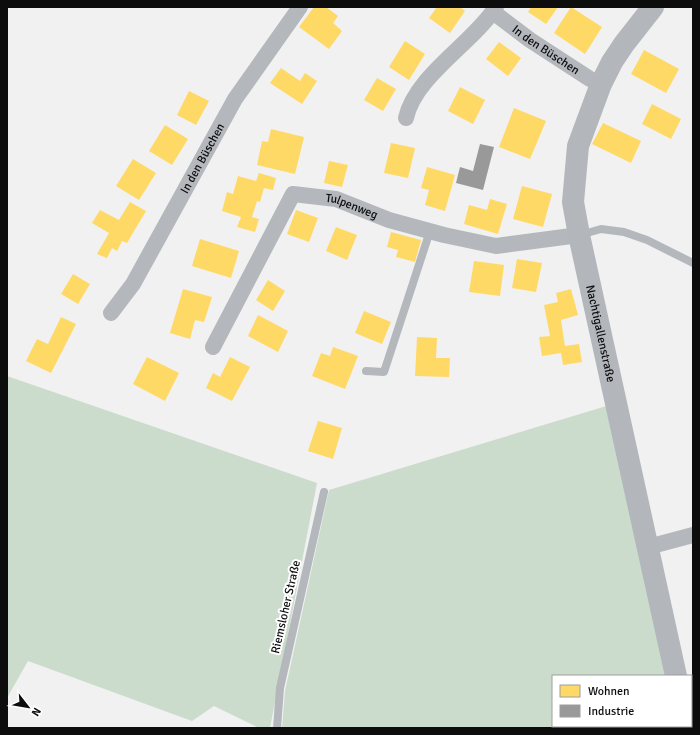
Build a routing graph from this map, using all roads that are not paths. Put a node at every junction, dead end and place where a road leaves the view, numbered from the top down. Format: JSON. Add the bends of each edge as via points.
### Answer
{"nodes":[{"id":1,"x":300,"y":7,"type":"edge"},
{"id":2,"x":653,"y":7,"type":"edge"},
{"id":3,"x":491,"y":9,"type":"edge"},
{"id":4,"x":600,"y":84,"type":"junction"},
{"id":5,"x":406,"y":118,"type":"dead end"},
{"id":6,"x":430,"y":231,"type":"junction"},
{"id":7,"x":579,"y":235,"type":"junction"},
{"id":8,"x":693,"y":263,"type":"edge"},
{"id":9,"x":111,"y":313,"type":"dead end"},
{"id":10,"x":213,"y":348,"type":"dead end"},
{"id":11,"x":366,"y":371,"type":"dead end"},
{"id":12,"x":324,"y":492,"type":"dead end"},
{"id":13,"x":693,"y":535,"type":"edge"},
{"id":14,"x":648,"y":547,"type":"junction"},
{"id":15,"x":676,"y":675,"type":"edge"},
{"id":16,"x":277,"y":728,"type":"edge"}],
"edges":[{"from":1,"to":9,"type":"street","name":"In den Büschen","via":[[235,99],[132,284]]},
{"from":2,"to":4,"type":"street","name":"Nachtigallenstraße","via":[[624,44]]},
{"from":3,"to":4,"type":"street","name":"In den Büschen","via":[[530,40]]},
{"from":3,"to":5,"type":"street","name":"In den Büschen","via":[[468,40],[427,80],[408,108]]},
{"from":4,"to":7,"type":"street","name":"Nachtigallenstraße","via":[[578,146],[574,202]]},
{"from":6,"to":7,"type":"street","name":"Tulpenweg","via":[[496,246]]},
{"from":6,"to":10,"type":"street","name":"Tulpenweg","via":[[389,220],[336,200],[293,194]]},
{"from":6,"to":11,"type":"lane","via":[[384,372]]},
{"from":7,"to":8,"type":"lane","via":[[601,229],[624,232],[647,240]]},
{"from":7,"to":14,"type":"street","name":"Nachtigallenstraße"},
{"from":12,"to":16,"type":"lane","name":"Riemsloher Straße","via":[[280,688]]},
{"from":13,"to":14,"type":"street"},
{"from":14,"to":15,"type":"street","name":"Nachtigallenstraße"}]}
